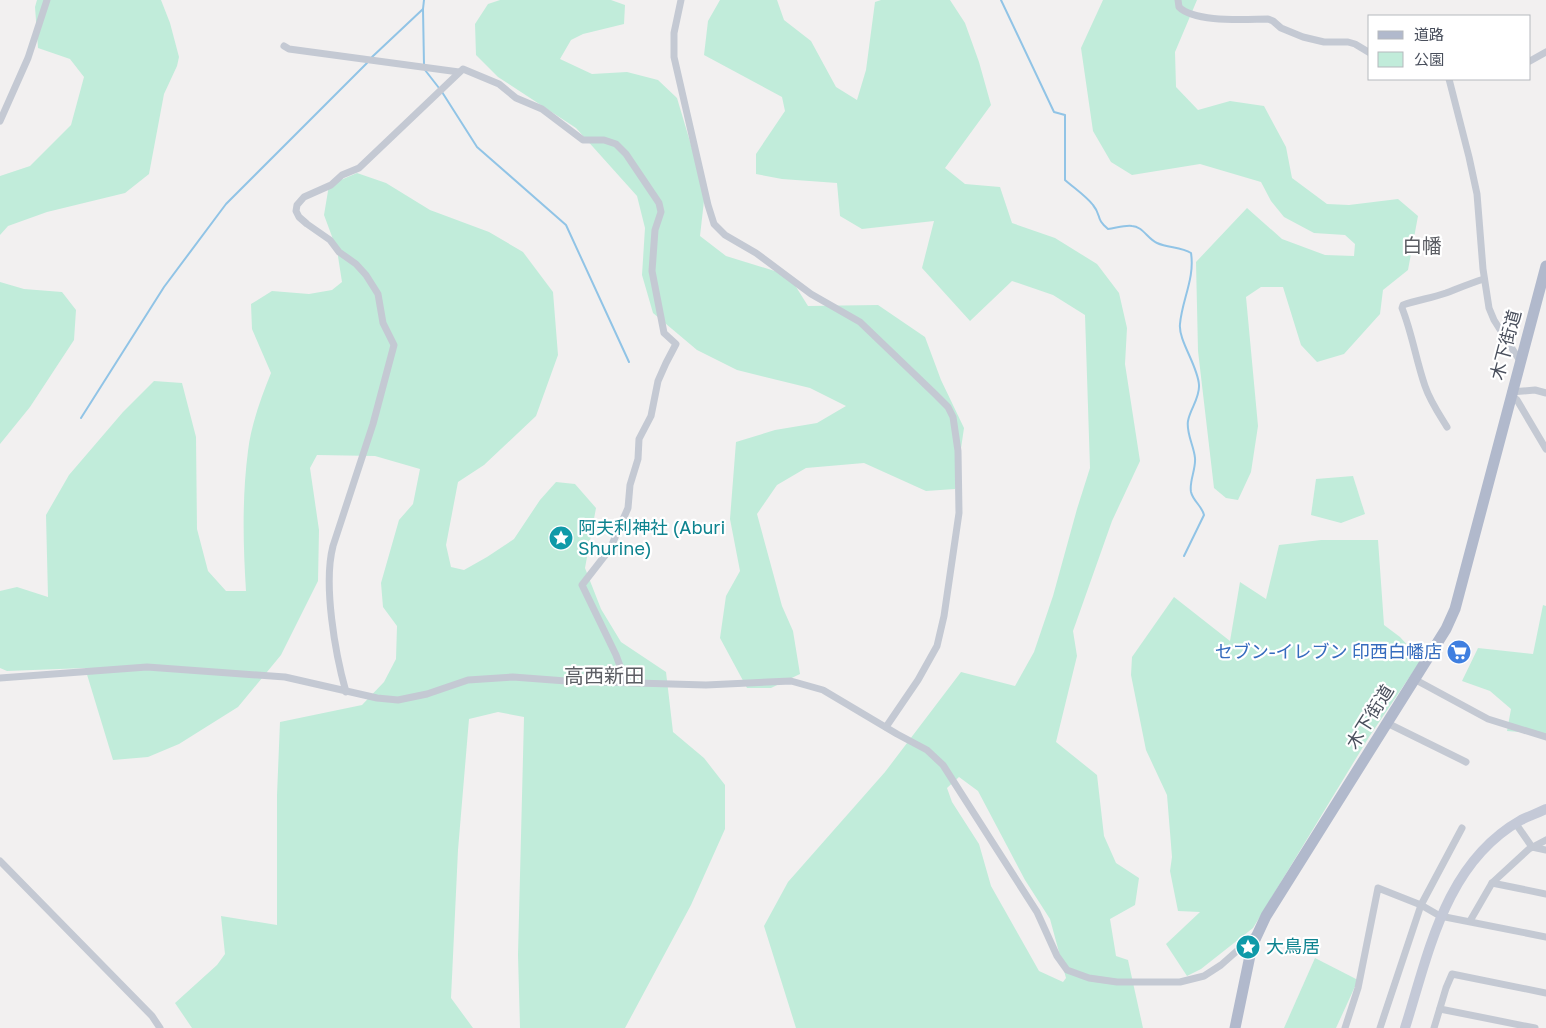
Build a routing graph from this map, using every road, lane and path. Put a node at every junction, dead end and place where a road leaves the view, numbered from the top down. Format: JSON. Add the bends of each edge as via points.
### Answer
{"nodes":[{"id":1,"x":46,"y":0,"type":"edge"},
{"id":2,"x":681,"y":0,"type":"edge"},
{"id":3,"x":1178,"y":0,"type":"edge"},
{"id":4,"x":284,"y":46,"type":"dead end"},
{"id":5,"x":1368,"y":52,"type":"edge"},
{"id":6,"x":1546,"y":52,"type":"edge"},
{"id":7,"x":1531,"y":60,"type":"edge"},
{"id":8,"x":458,"y":72,"type":"junction"},
{"id":9,"x":1449,"y":80,"type":"edge"},
{"id":10,"x":0,"y":121,"type":"edge"},
{"id":11,"x":1546,"y":266,"type":"edge"},
{"id":12,"x":1484,"y":279,"type":"junction"},
{"id":13,"x":1520,"y":361,"type":"junction"},
{"id":14,"x":1546,"y":393,"type":"edge"},
{"id":15,"x":1511,"y":394,"type":"junction"},
{"id":16,"x":1447,"y":427,"type":"dead end"},
{"id":17,"x":1546,"y":449,"type":"edge"},
{"id":18,"x":0,"y":678,"type":"edge"},
{"id":19,"x":1414,"y":679,"type":"junction"},
{"id":20,"x":626,"y":682,"type":"junction"},
{"id":21,"x":346,"y":692,"type":"junction"},
{"id":22,"x":1387,"y":723,"type":"junction"},
{"id":23,"x":886,"y":727,"type":"junction"},
{"id":24,"x":1546,"y":738,"type":"edge"},
{"id":25,"x":1466,"y":762,"type":"dead end"},
{"id":26,"x":1546,"y":809,"type":"edge"},
{"id":27,"x":1516,"y":824,"type":"junction"},
{"id":28,"x":1462,"y":828,"type":"dead end"},
{"id":29,"x":1546,"y":840,"type":"edge"},
{"id":30,"x":1532,"y":847,"type":"junction"},
{"id":31,"x":1546,"y":850,"type":"edge"},
{"id":32,"x":0,"y":861,"type":"edge"},
{"id":33,"x":1492,"y":883,"type":"junction"},
{"id":34,"x":1546,"y":894,"type":"edge"},
{"id":35,"x":1421,"y":905,"type":"junction"},
{"id":36,"x":1440,"y":916,"type":"junction"},
{"id":37,"x":1470,"y":921,"type":"junction"},
{"id":38,"x":1257,"y":933,"type":"junction"},
{"id":39,"x":1546,"y":937,"type":"edge"},
{"id":40,"x":1546,"y":993,"type":"edge"},
{"id":41,"x":1440,"y":1009,"type":"junction"},
{"id":42,"x":160,"y":1028,"type":"edge"},
{"id":43,"x":1235,"y":1028,"type":"edge"},
{"id":44,"x":1345,"y":1028,"type":"edge"},
{"id":45,"x":1380,"y":1028,"type":"edge"},
{"id":46,"x":1405,"y":1028,"type":"edge"},
{"id":47,"x":1434,"y":1028,"type":"edge"},
{"id":48,"x":1535,"y":1028,"type":"edge"}],
"edges":[{"from":1,"to":10,"type":"street","via":[[28,58]]},
{"from":2,"to":23,"type":"street","via":[[674,33],[674,57],[714,224],[811,294],[860,322],[942,401],[953,417],[958,451],[960,513],[944,616],[937,646]]},
{"from":3,"to":5,"type":"street","via":[[1179,7],[1189,14],[1229,20],[1268,19],[1302,36],[1324,42],[1348,42]]},
{"from":4,"to":8,"type":"street"},
{"from":6,"to":7,"type":"street"},
{"from":8,"to":20,"type":"street","via":[[466,69],[499,84],[516,98],[542,108],[583,140],[604,140],[616,144],[659,203],[661,212],[654,230],[652,271],[664,333],[676,344],[658,381],[652,416],[639,439],[628,508],[610,549],[582,585]]},
{"from":8,"to":21,"type":"street","via":[[359,168],[304,197],[297,205],[299,217],[330,240],[366,275],[378,294],[383,323],[394,345],[373,424],[329,562],[333,628]]},
{"from":9,"to":12,"type":"street","via":[[1477,194]]},
{"from":11,"to":13,"type":"main road","name":"木下街道"},
{"from":12,"to":13,"type":"street","via":[[1489,308]]},
{"from":12,"to":16,"type":"street","via":[[1411,302],[1402,308],[1425,386]]},
{"from":13,"to":15,"type":"main road","name":"木下街道"},
{"from":14,"to":15,"type":"street","via":[[1535,390]]},
{"from":15,"to":17,"type":"street"},
{"from":15,"to":19,"type":"main road","name":"木下街道","via":[[1455,609]]},
{"from":18,"to":21,"type":"street","via":[[147,667],[285,677]]},
{"from":19,"to":22,"type":"main road","name":"木下街道"},
{"from":19,"to":24,"type":"street","via":[[1488,719]]},
{"from":20,"to":21,"type":"street","via":[[513,678],[468,680],[398,700]]},
{"from":20,"to":23,"type":"street","via":[[706,685],[792,681],[823,690]]},
{"from":22,"to":25,"type":"street"},
{"from":22,"to":38,"type":"main road","name":"木下街道"},
{"from":23,"to":38,"type":"street","via":[[927,750],[943,766],[1037,912],[1056,956],[1067,970],[1089,978],[1116,982],[1180,982],[1204,976]]},
{"from":26,"to":27,"type":"street"},
{"from":27,"to":30,"type":"street"},
{"from":27,"to":36,"type":"street","via":[[1480,853],[1456,885]]},
{"from":28,"to":35,"type":"street"},
{"from":29,"to":30,"type":"street"},
{"from":30,"to":31,"type":"street"},
{"from":30,"to":33,"type":"street"},
{"from":32,"to":42,"type":"street","via":[[152,1016]]},
{"from":33,"to":34,"type":"street"},
{"from":33,"to":37,"type":"street"},
{"from":35,"to":36,"type":"street"},
{"from":35,"to":44,"type":"street","via":[[1378,888],[1356,996]]},
{"from":35,"to":45,"type":"street"},
{"from":36,"to":37,"type":"street"},
{"from":36,"to":46,"type":"street"},
{"from":37,"to":39,"type":"street"},
{"from":38,"to":43,"type":"main road","name":"木下街道"},
{"from":40,"to":41,"type":"street","via":[[1452,974]]},
{"from":41,"to":47,"type":"street"},
{"from":41,"to":48,"type":"street"}]}
